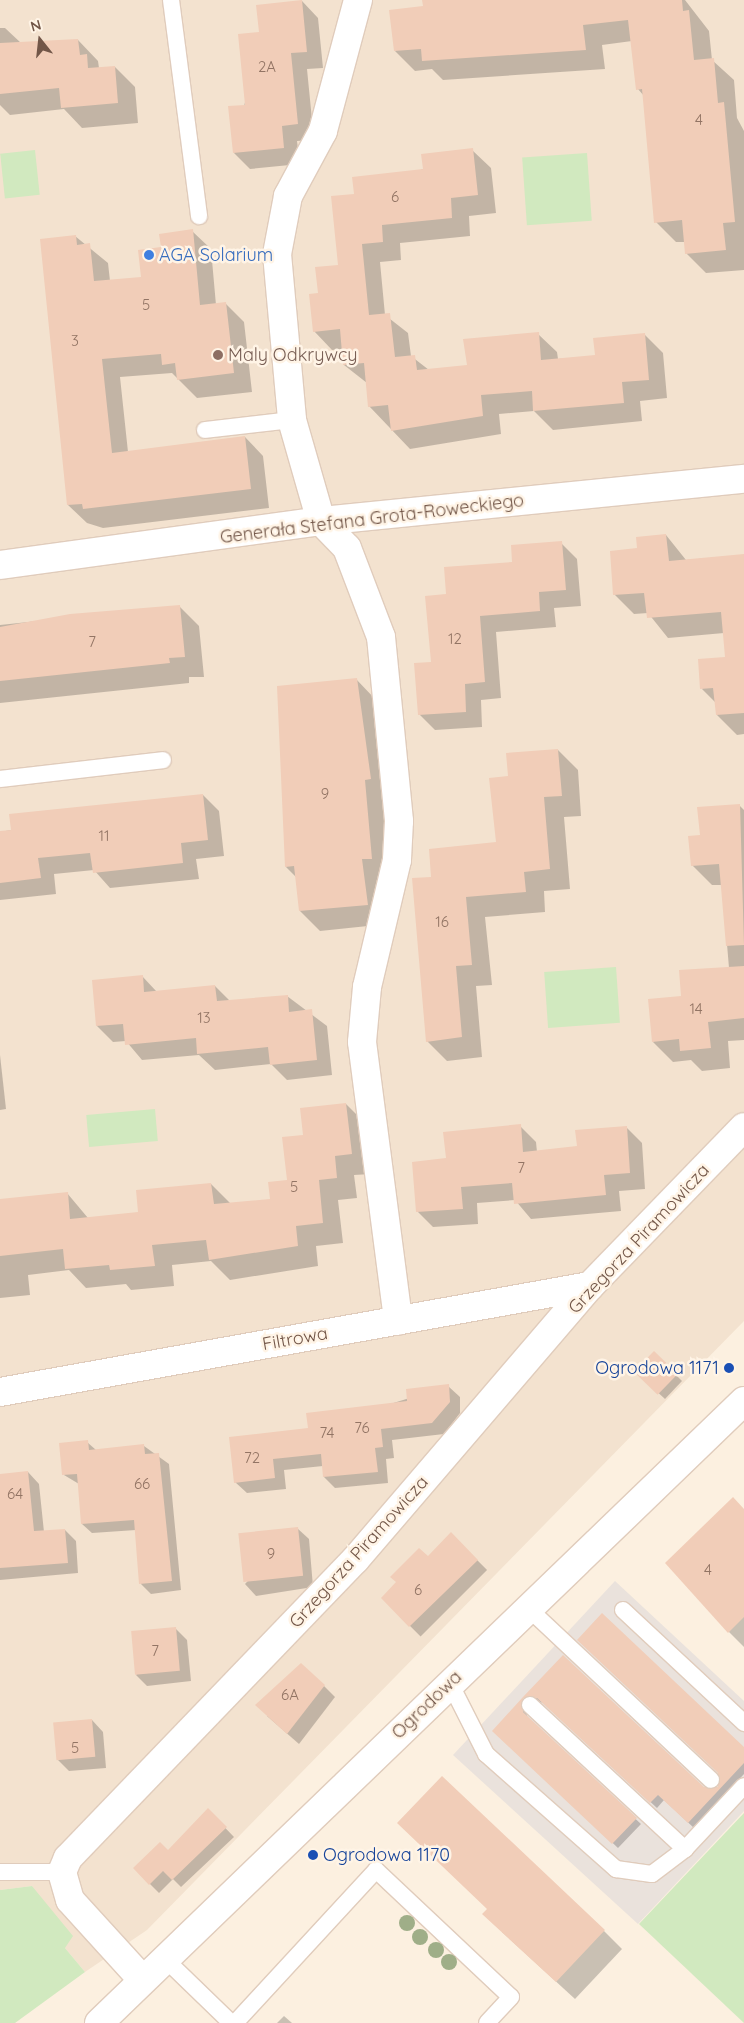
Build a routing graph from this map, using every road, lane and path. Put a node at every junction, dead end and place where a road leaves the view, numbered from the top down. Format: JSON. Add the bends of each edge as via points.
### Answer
{"nodes":[{"id":1,"x":171,"y":0,"type":"edge"},
{"id":2,"x":358,"y":0,"type":"edge"},
{"id":3,"x":199,"y":216,"type":"dead end"},
{"id":4,"x":292,"y":420,"type":"junction"},
{"id":5,"x":206,"y":430,"type":"dead end"},
{"id":6,"x":744,"y":478,"type":"edge"},
{"id":7,"x":321,"y":521,"type":"junction"},
{"id":8,"x":0,"y":565,"type":"edge"},
{"id":9,"x":163,"y":760,"type":"dead end"},
{"id":10,"x":0,"y":779,"type":"edge"},
{"id":11,"x":744,"y":1127,"type":"edge"},
{"id":12,"x":590,"y":1286,"type":"junction"},
{"id":13,"x":398,"y":1321,"type":"junction"},
{"id":14,"x":0,"y":1392,"type":"edge"},
{"id":15,"x":744,"y":1401,"type":"edge"},
{"id":16,"x":528,"y":1608,"type":"junction"},
{"id":17,"x":623,"y":1610,"type":"dead end"},
{"id":18,"x":450,"y":1683,"type":"junction"},
{"id":19,"x":530,"y":1705,"type":"dead end"},
{"id":20,"x":744,"y":1723,"type":"edge"},
{"id":21,"x":711,"y":1780,"type":"dead end"},
{"id":22,"x":744,"y":1786,"type":"edge"},
{"id":23,"x":685,"y":1849,"type":"junction"},
{"id":24,"x":0,"y":1872,"type":"edge"},
{"id":25,"x":62,"y":1872,"type":"junction"},
{"id":26,"x":163,"y":1957,"type":"junction"},
{"id":27,"x":141,"y":1978,"type":"junction"},
{"id":28,"x":100,"y":2018,"type":"edge"},
{"id":29,"x":231,"y":2023,"type":"edge"},
{"id":30,"x":235,"y":2023,"type":"edge"},
{"id":31,"x":487,"y":2023,"type":"edge"}],
"edges":[{"from":1,"to":3,"type":"lane"},
{"from":2,"to":4,"type":"street","via":[[323,131],[288,196],[277,254]]},
{"from":4,"to":5,"type":"lane"},
{"from":4,"to":7,"type":"street"},
{"from":6,"to":7,"type":"street","name":"Generała Stefana Grota-Roweckiego"},
{"from":7,"to":8,"type":"street","name":"Generała Stefana Grota-Roweckiego"},
{"from":7,"to":13,"type":"street","via":[[347,548],[380,636],[392,738],[399,821],[396,860],[367,987],[362,1042]]},
{"from":9,"to":10,"type":"lane"},
{"from":11,"to":12,"type":"street","name":"Grzegorza Piramowicza"},
{"from":12,"to":13,"type":"street","name":"Filtrowa"},
{"from":12,"to":25,"type":"street","name":"Grzegorza Piramowicza","via":[[553,1334],[355,1560],[68,1858]]},
{"from":13,"to":14,"type":"street","name":"Filtrowa"},
{"from":15,"to":16,"type":"street","name":"Ogrodowa"},
{"from":16,"to":18,"type":"street","name":"Ogrodowa"},
{"from":16,"to":21,"type":"lane"},
{"from":17,"to":20,"type":"lane"},
{"from":18,"to":23,"type":"lane","via":[[486,1754],[616,1869],[652,1874]]},
{"from":18,"to":26,"type":"street","name":"Ogrodowa"},
{"from":19,"to":23,"type":"lane"},
{"from":22,"to":23,"type":"lane"},
{"from":24,"to":25,"type":"lane"},
{"from":25,"to":27,"type":"street","via":[[70,1900]]},
{"from":26,"to":27,"type":"street","name":"Ogrodowa"},
{"from":26,"to":29,"type":"lane"},
{"from":27,"to":28,"type":"street","name":"Ogrodowa"},
{"from":30,"to":31,"type":"lane","via":[[376,1870],[511,1997]]}]}
